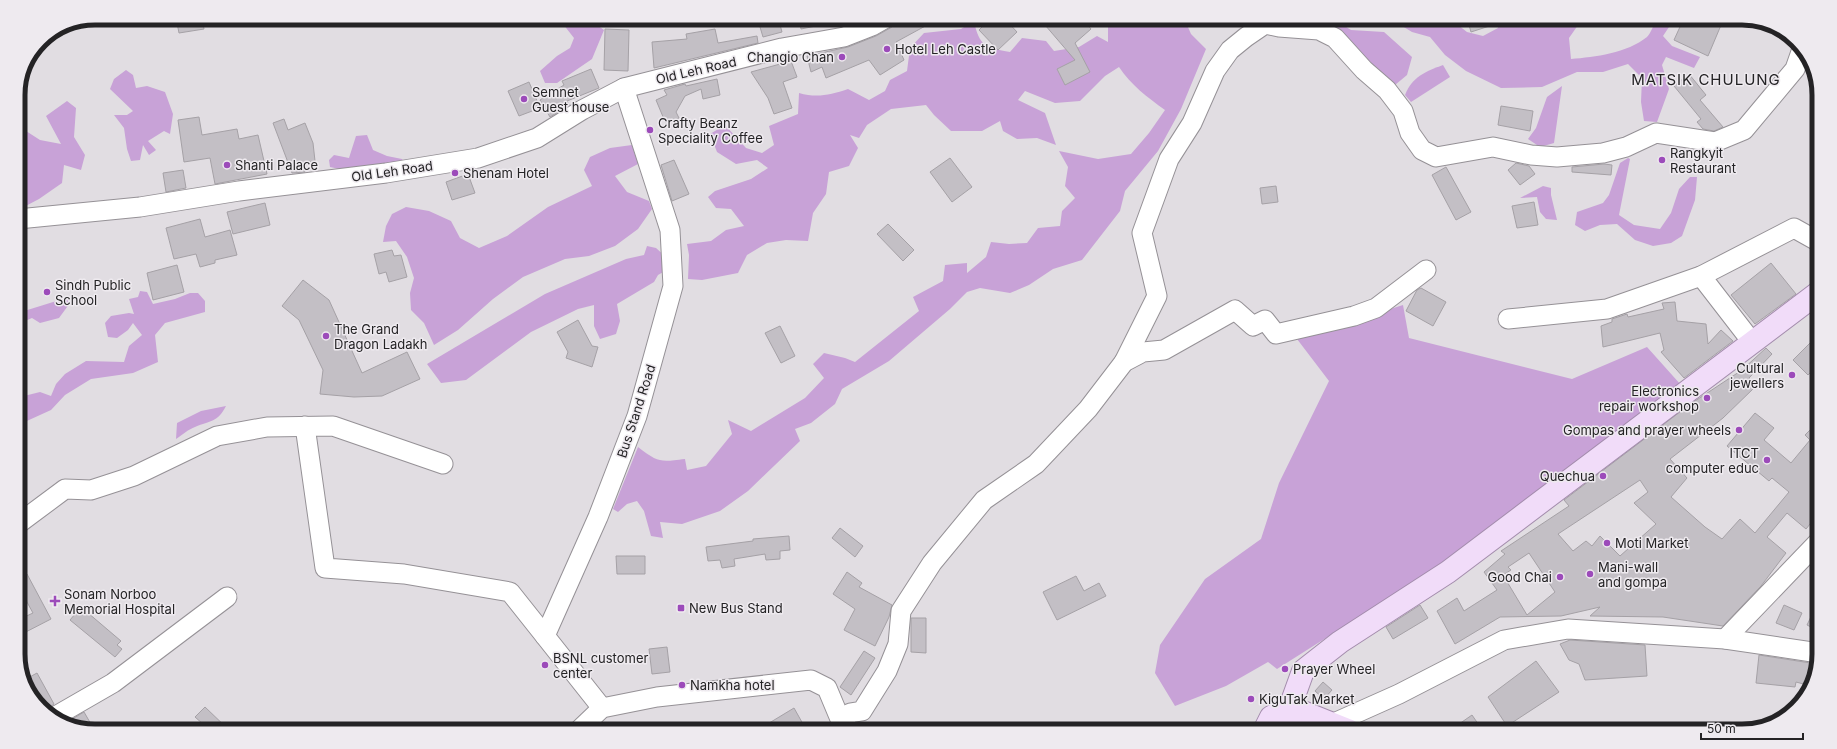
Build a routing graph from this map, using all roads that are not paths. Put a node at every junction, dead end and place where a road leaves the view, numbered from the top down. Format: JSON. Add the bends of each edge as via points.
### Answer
{"nodes":[{"id":1,"x":874,"y":25,"type":"edge"},
{"id":2,"x":1264,"y":25,"type":"edge"},
{"id":3,"x":1270,"y":25,"type":"edge"},
{"id":4,"x":1800,"y":56,"type":"edge"},
{"id":5,"x":624,"y":88,"type":"junction"},
{"id":6,"x":25,"y":218,"type":"edge"},
{"id":7,"x":1812,"y":238,"type":"edge"},
{"id":8,"x":1426,"y":270,"type":"dead end"},
{"id":9,"x":1701,"y":276,"type":"junction"},
{"id":10,"x":1812,"y":297,"type":"edge"},
{"id":11,"x":1508,"y":319,"type":"dead end"},
{"id":12,"x":1752,"y":342,"type":"junction"},
{"id":13,"x":1124,"y":362,"type":"junction"},
{"id":14,"x":305,"y":426,"type":"junction"},
{"id":15,"x":443,"y":464,"type":"dead end"},
{"id":16,"x":25,"y":519,"type":"edge"},
{"id":17,"x":1812,"y":548,"type":"edge"},
{"id":18,"x":227,"y":597,"type":"dead end"},
{"id":19,"x":545,"y":636,"type":"junction"},
{"id":20,"x":1725,"y":639,"type":"junction"},
{"id":21,"x":1812,"y":652,"type":"edge"},
{"id":22,"x":1290,"y":706,"type":"junction"},
{"id":23,"x":602,"y":708,"type":"junction"},
{"id":24,"x":59,"y":714,"type":"edge"},
{"id":25,"x":585,"y":724,"type":"edge"},
{"id":26,"x":842,"y":724,"type":"edge"},
{"id":27,"x":844,"y":724,"type":"edge"},
{"id":28,"x":1268,"y":724,"type":"edge"},
{"id":29,"x":1291,"y":724,"type":"edge"},
{"id":30,"x":1335,"y":724,"type":"edge"},
{"id":31,"x":1347,"y":724,"type":"edge"}],
"edges":[{"from":1,"to":5,"type":"street","name":"Old Leh Road","via":[[844,37],[782,48]]},
{"from":2,"to":13,"type":"street","via":[[1230,50],[1215,71],[1192,123],[1169,159],[1142,233],[1157,296]]},
{"from":3,"to":4,"type":"street","via":[[1319,30],[1335,38],[1364,70],[1387,90],[1403,111],[1410,133],[1422,150],[1436,157],[1493,147],[1531,155],[1558,157],[1602,153],[1626,147],[1656,133],[1715,142],[1744,130],[1795,69]]},
{"from":5,"to":6,"type":"street","name":"Old Leh Road","via":[[537,138],[478,158],[140,207]]},
{"from":5,"to":19,"type":"street","name":"Bus Stand Road","via":[[670,230],[673,286],[636,416],[598,517]]},
{"from":7,"to":9,"type":"street","via":[[1794,228]]},
{"from":8,"to":13,"type":"street","via":[[1376,308],[1354,316],[1276,334],[1265,320],[1253,326],[1236,310],[1164,350],[1144,352]]},
{"from":9,"to":11,"type":"street","via":[[1607,309]]},
{"from":9,"to":12,"type":"street"},
{"from":10,"to":12,"type":"main road"},
{"from":12,"to":22,"type":"main road","via":[[1448,572],[1340,642],[1303,671]]},
{"from":13,"to":27,"type":"street","via":[[1088,409],[1036,464],[984,500],[936,557],[901,611],[898,644],[888,671],[862,711],[850,713]]},
{"from":14,"to":15,"type":"street","via":[[333,426]]},
{"from":14,"to":16,"type":"street","via":[[267,427],[217,436],[134,476],[91,490],[65,489]]},
{"from":14,"to":19,"type":"street","via":[[325,568],[404,574],[510,592]]},
{"from":17,"to":20,"type":"street"},
{"from":18,"to":24,"type":"street","via":[[113,683]]},
{"from":19,"to":23,"type":"street"},
{"from":20,"to":21,"type":"street"},
{"from":20,"to":31,"type":"street","via":[[1568,629],[1504,640]]},
{"from":22,"to":28,"type":"main road","via":[[1271,717]]},
{"from":22,"to":29,"type":"main road"},
{"from":22,"to":30,"type":"main road"},
{"from":23,"to":25,"type":"street"},
{"from":23,"to":26,"type":"street","via":[[657,697],[811,680],[827,688]]}]}
